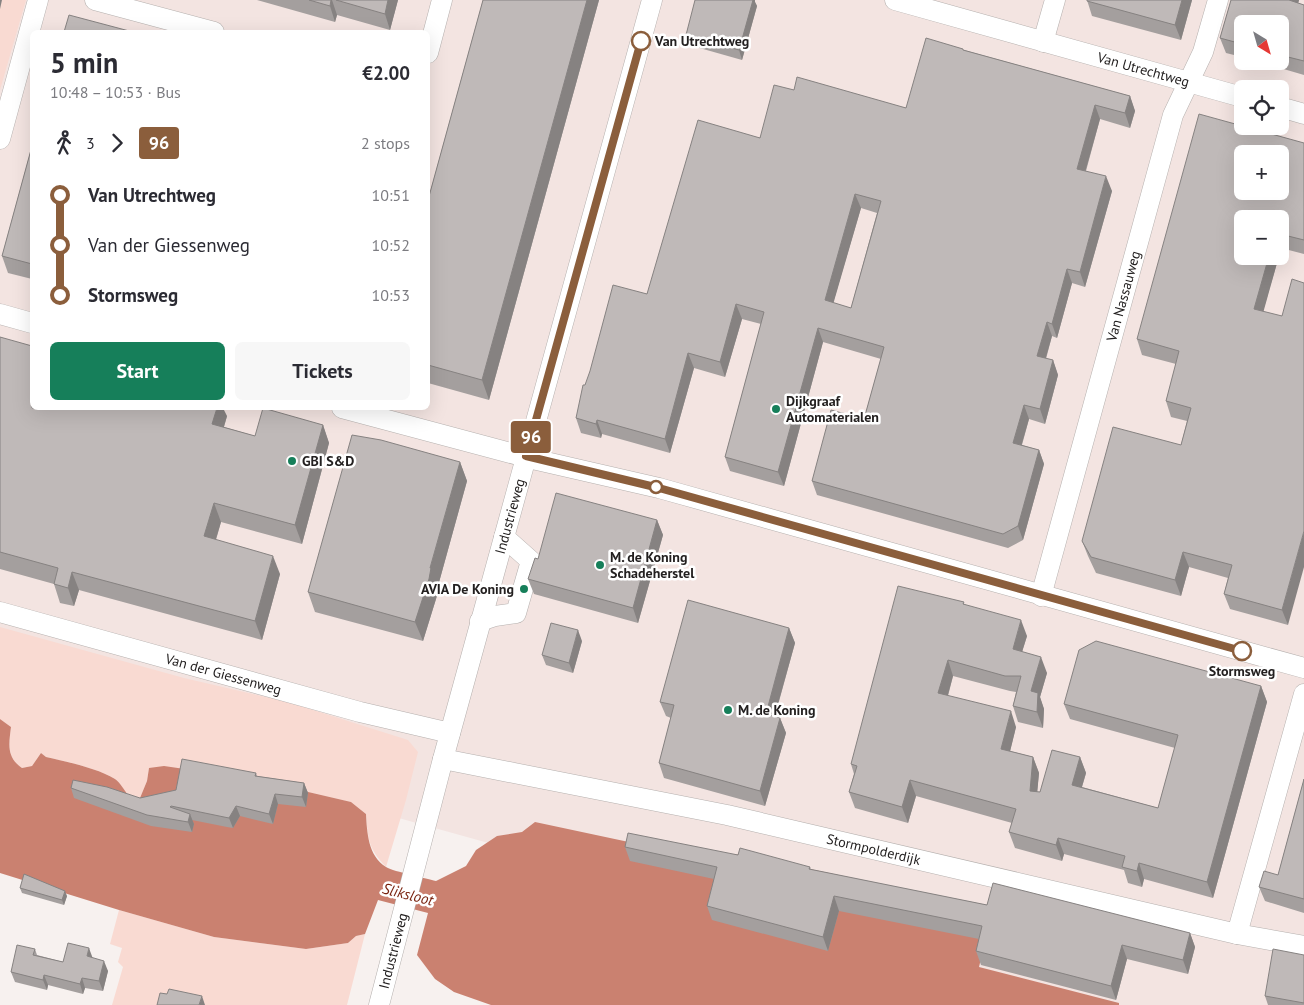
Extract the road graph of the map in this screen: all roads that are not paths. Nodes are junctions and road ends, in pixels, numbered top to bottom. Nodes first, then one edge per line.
1 (38, 0) edge
2 (95, 0) edge
3 (442, 0) edge
4 (652, 0) edge
5 (895, 0) edge
6 (1055, 0) edge
7 (1218, 0) edge
8 (207, 30) edge
9 (1043, 42) junction
10 (430, 45) edge
11 (1189, 82) junction
12 (1234, 95) edge
13 (1289, 110) edge
14 (1304, 114) edge
15 (0, 139) edge
16 (0, 314) edge
17 (30, 322) edge
18 (350, 410) edge
19 (526, 456) junction
20 (504, 537) junction
21 (1041, 596) junction
22 (0, 612) edge
23 (480, 621) junction
24 (1304, 668) edge
25 (1304, 694) edge
26 (450, 733) junction
27 (442, 758) junction
28 (1237, 934) junction
29 (1304, 946) edge
30 (379, 1005) edge

1 - 15 street
2 - 8 street
3 - 10 street
4 - 19 street, Industrieweg
5 - 9 street, Van Utrechtweg
6 - 9 street
7 - 11 street, Van Nassauweg
9 - 11 street, Van Utrechtweg
11 - 12 street, Van Utrechtweg
11 - 21 street, Van Nassauweg
13 - 14 street
16 - 17 street
18 - 19 street
19 - 20 street, Industrieweg
19 - 21 street
20 - 23 street, Industrieweg
20 - 23 street
21 - 24 street
22 - 26 street, Van der Giessenweg
23 - 26 street, Industrieweg
25 - 28 street
26 - 27 street, Industrieweg
27 - 28 street, Stormpolderdijk
27 - 30 street, Industrieweg
28 - 29 street, Stormpolderdijk

